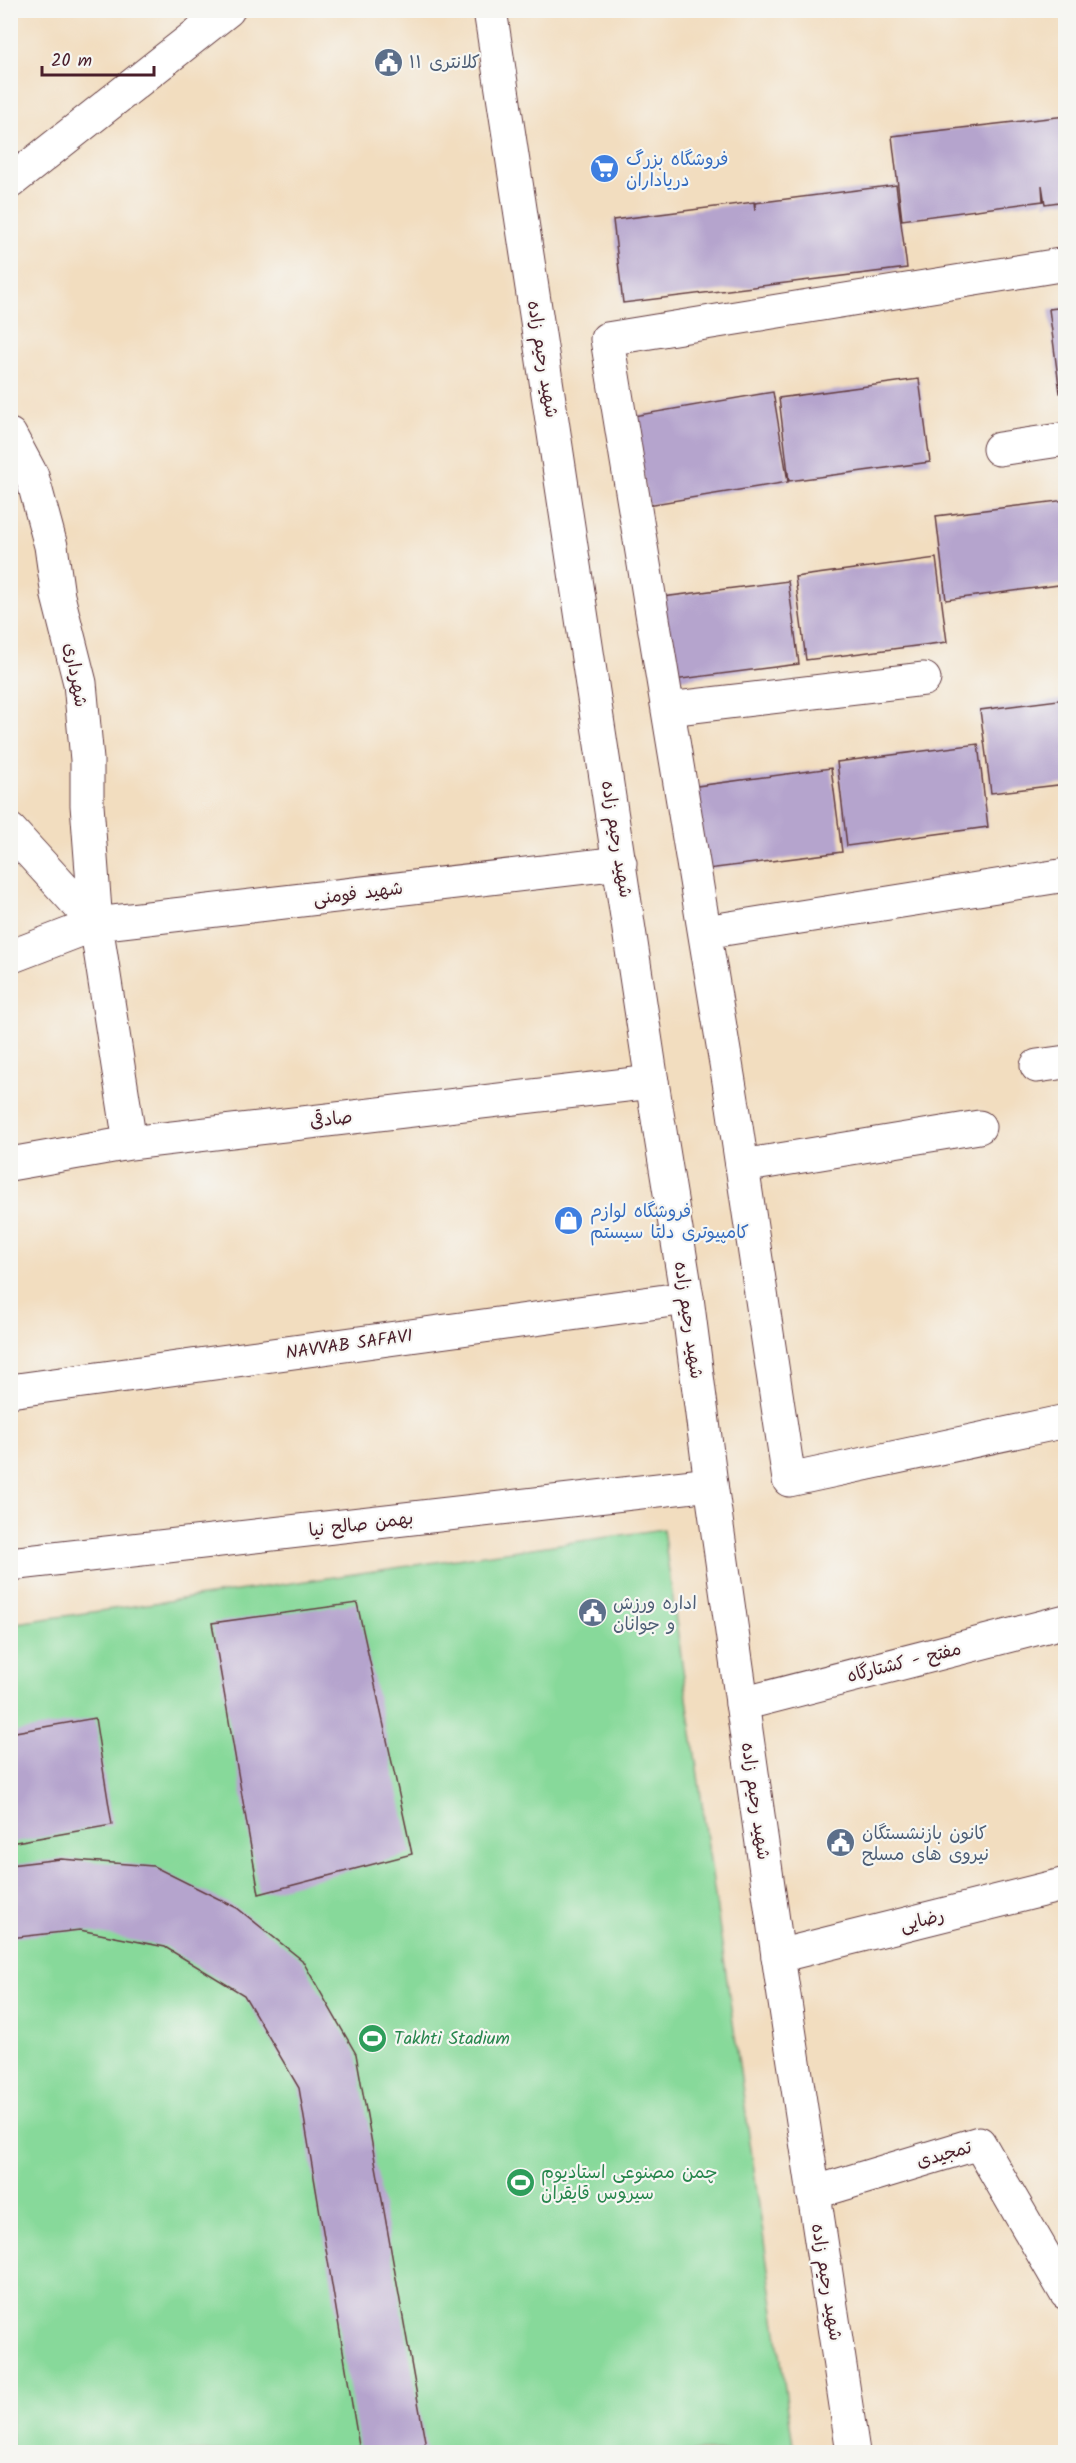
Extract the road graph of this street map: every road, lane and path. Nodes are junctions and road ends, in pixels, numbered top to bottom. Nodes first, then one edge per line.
1 (228, 10) edge
2 (490, 10) edge
3 (10, 182) edge
4 (1065, 264) edge
5 (10, 435) edge
6 (1065, 439) edge
7 (999, 449) dead end
8 (924, 679) dead end
9 (668, 710) junction
10 (10, 830) edge
11 (621, 863) junction
12 (1065, 875) edge
13 (96, 924) junction
14 (705, 932) junction
15 (10, 957) edge
16 (652, 1082) junction
17 (979, 1127) dead end
18 (130, 1143) junction
19 (10, 1164) edge
20 (742, 1166) junction
21 (687, 1298) junction
22 (10, 1390) edge
23 (1065, 1421) edge
24 (711, 1484) junction
25 (10, 1564) edge
26 (1065, 1621) edge
27 (742, 1704) junction
28 (1065, 1884) edge
29 (778, 1956) junction
30 (813, 2193) junction
31 (1065, 2293) edge
32 (853, 2452) edge

1 - 3 street
2 - 11 street, شهید رحیم زاده
4 - 9 street
5 - 13 street, شهرداری
6 - 7 street
8 - 9 street
9 - 14 street
10 - 13 street
11 - 13 street, شهید فومنی
11 - 16 street, شهید رحیم زاده
12 - 14 street
13 - 15 street, شهید فومنی
13 - 18 street, شهرداری
14 - 20 street
16 - 18 street, صادقی
16 - 21 street, شهید رحیم زاده
17 - 20 street
18 - 19 street, صادقی
20 - 23 street
21 - 22 street, NAVVAB SAFAVI
21 - 24 street, شهید رحیم زاده
24 - 25 street, بهمن صالح نیا
24 - 27 street, شهید رحیم زاده
26 - 27 street, مفتح - کشتارگاه
27 - 29 street, شهید رحیم زاده
28 - 29 street, رضایی
29 - 30 street, شهید رحیم زاده
30 - 31 street, تمجیدی
30 - 32 street, شهید رحیم زاده

